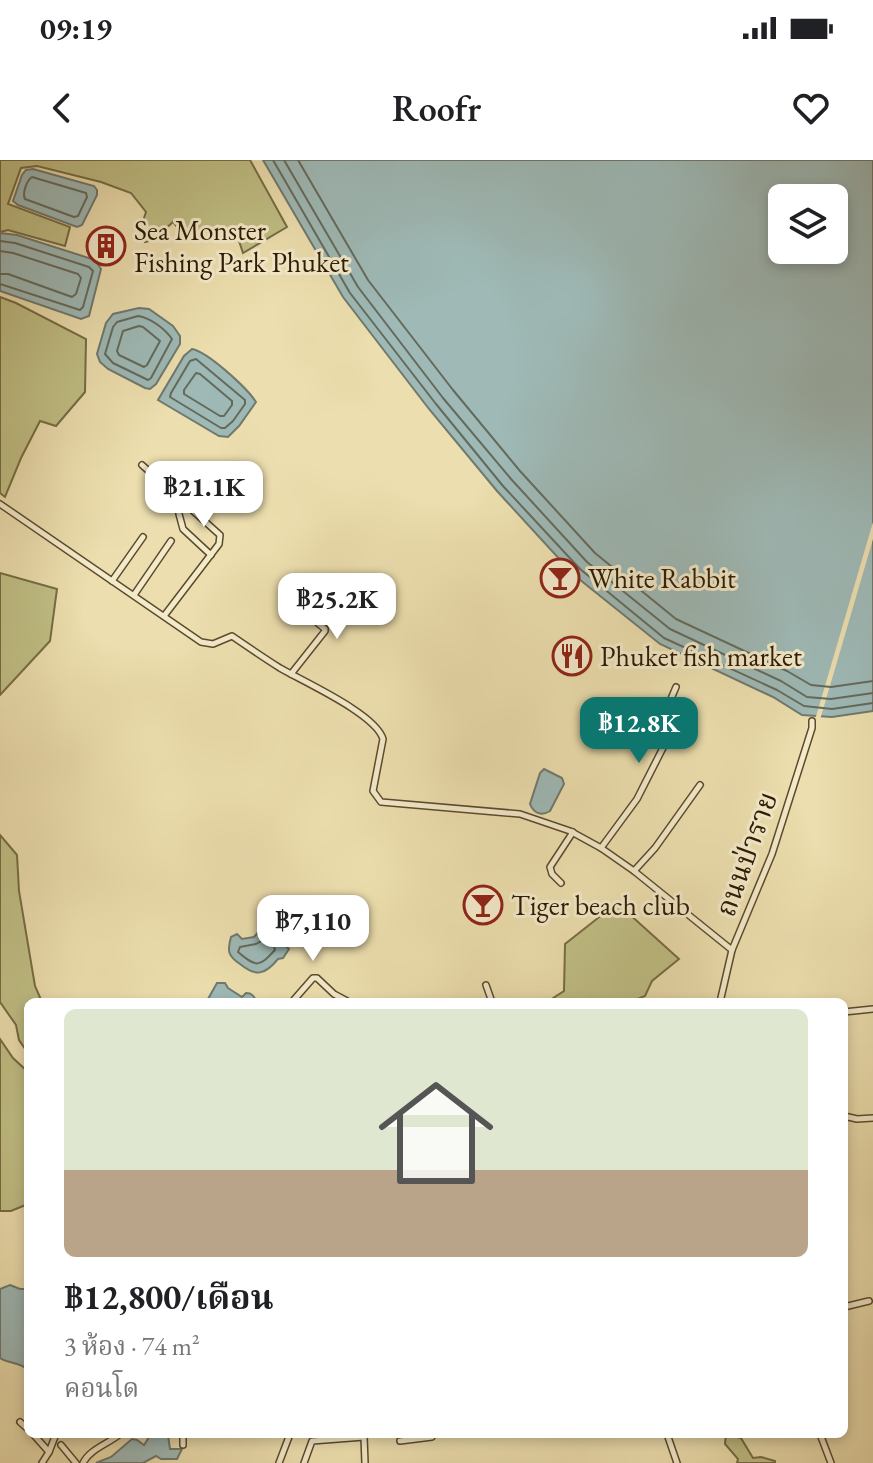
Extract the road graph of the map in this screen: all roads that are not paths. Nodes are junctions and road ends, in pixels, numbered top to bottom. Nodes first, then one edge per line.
1 (142, 465) dead end
2 (0, 504) edge
3 (179, 514) dead end
4 (143, 537) dead end
5 (171, 541) dead end
6 (211, 555) junction
7 (112, 581) junction
8 (134, 595) junction
9 (303, 611) dead end
10 (164, 616) junction
11 (291, 674) junction
12 (676, 687) dead end
13 (812, 721) dead end
14 (700, 785) dead end
15 (573, 832) junction
16 (601, 848) junction
17 (634, 871) junction
18 (561, 883) dead end
19 (732, 950) junction
20 (486, 985) dead end
21 (296, 998) edge
22 (342, 998) edge
23 (491, 998) edge
24 (721, 998) edge
25 (873, 1009) edge
26 (848, 1012) edge
27 (848, 1117) edge
28 (873, 1118) edge
29 (869, 1301) dead end
30 (848, 1306) edge
31 (20, 1422) dead end
32 (24, 1426) edge
33 (37, 1438) edge
34 (54, 1438) edge
35 (115, 1438) edge
36 (183, 1438) edge
37 (288, 1438) edge
38 (343, 1438) edge
39 (364, 1438) edge
40 (430, 1438) edge
41 (668, 1438) edge
42 (822, 1438) edge
43 (400, 1441) dead end
44 (61, 1445) dead end
45 (183, 1445) dead end
46 (49, 1452) junction
47 (42, 1463) edge
48 (76, 1463) edge
49 (83, 1463) edge
50 (279, 1463) edge
51 (304, 1463) edge
52 (365, 1463) edge
53 (677, 1463) edge
54 (831, 1463) edge

1 - 6 street
2 - 7 street
3 - 6 street
4 - 7 street
5 - 8 street
6 - 10 street
7 - 8 street
8 - 10 street
9 - 11 street
10 - 11 street
11 - 15 street
12 - 16 street
13 - 19 street, ถนนป่าราย
14 - 17 street
15 - 16 street
15 - 18 street
16 - 17 street
17 - 19 street
19 - 24 street, ถนนป่าราย
20 - 23 street
21 - 22 street
25 - 26 street
27 - 28 street
29 - 30 street
31 - 32 street
33 - 46 street
34 - 46 street
35 - 49 street
36 - 45 street
37 - 50 street
38 - 51 street
39 - 52 street
40 - 43 street
41 - 53 street
42 - 54 street
44 - 48 street
46 - 47 street

